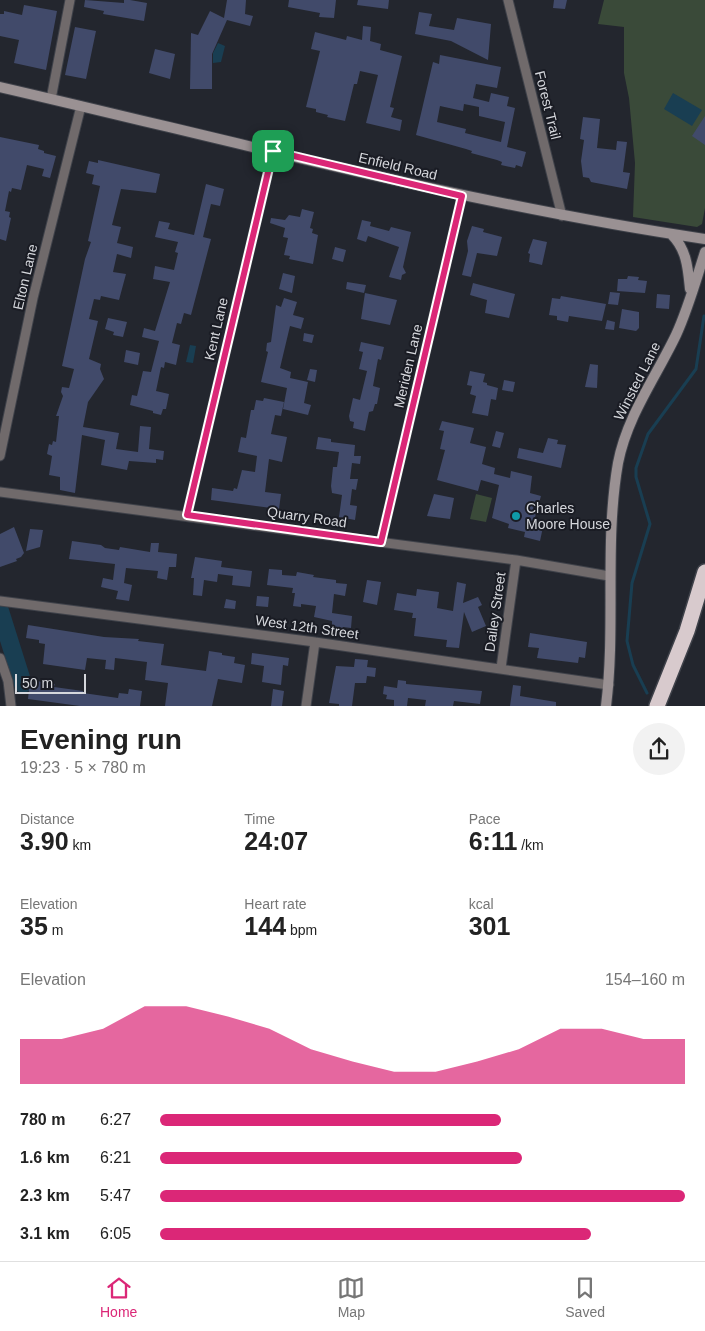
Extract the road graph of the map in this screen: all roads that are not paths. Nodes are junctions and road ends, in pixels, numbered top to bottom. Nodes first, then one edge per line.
1 (70, 0) edge
2 (508, 0) edge
3 (0, 87) edge
4 (51, 99) junction
5 (81, 106) junction
6 (273, 151) junction
7 (462, 196) junction
8 (562, 216) junction
9 (672, 235) junction
10 (705, 239) edge
11 (705, 252) edge
12 (690, 293) junction
13 (0, 456) edge
14 (0, 492) edge
15 (187, 515) junction
16 (381, 542) junction
17 (516, 560) junction
18 (705, 572) edge
19 (609, 576) junction
20 (0, 601) edge
21 (315, 642) junction
22 (0, 658) edge
23 (501, 668) junction
24 (609, 685) junction
25 (11, 706) edge
26 (306, 706) edge
27 (606, 706) edge
28 (657, 706) edge

1 - 4 street
2 - 8 street, Forest Trail
3 - 4 street, Enfield Road
4 - 5 street, Enfield Road
5 - 6 street, Enfield Road
5 - 13 street, Elton Lane
6 - 7 street, Enfield Road
6 - 15 street, Kent Lane
7 - 8 street, Enfield Road
7 - 16 street, Meriden Lane
8 - 9 street, Enfield Road
9 - 10 street, Enfield Road
9 - 12 street
11 - 12 street, Winsted Lane
12 - 19 street, Winsted Lane
14 - 15 street, Quarry Road
15 - 16 street, Quarry Road
16 - 17 street, Quarry Road
17 - 19 street, Quarry Road
17 - 23 street, Dailey Street
18 - 28 highway
19 - 24 street, Winsted Lane
20 - 21 street, West 12th Street
21 - 23 street, West 12th Street
21 - 26 street
22 - 25 street
23 - 24 street, West 12th Street
24 - 27 street, Winsted Lane

